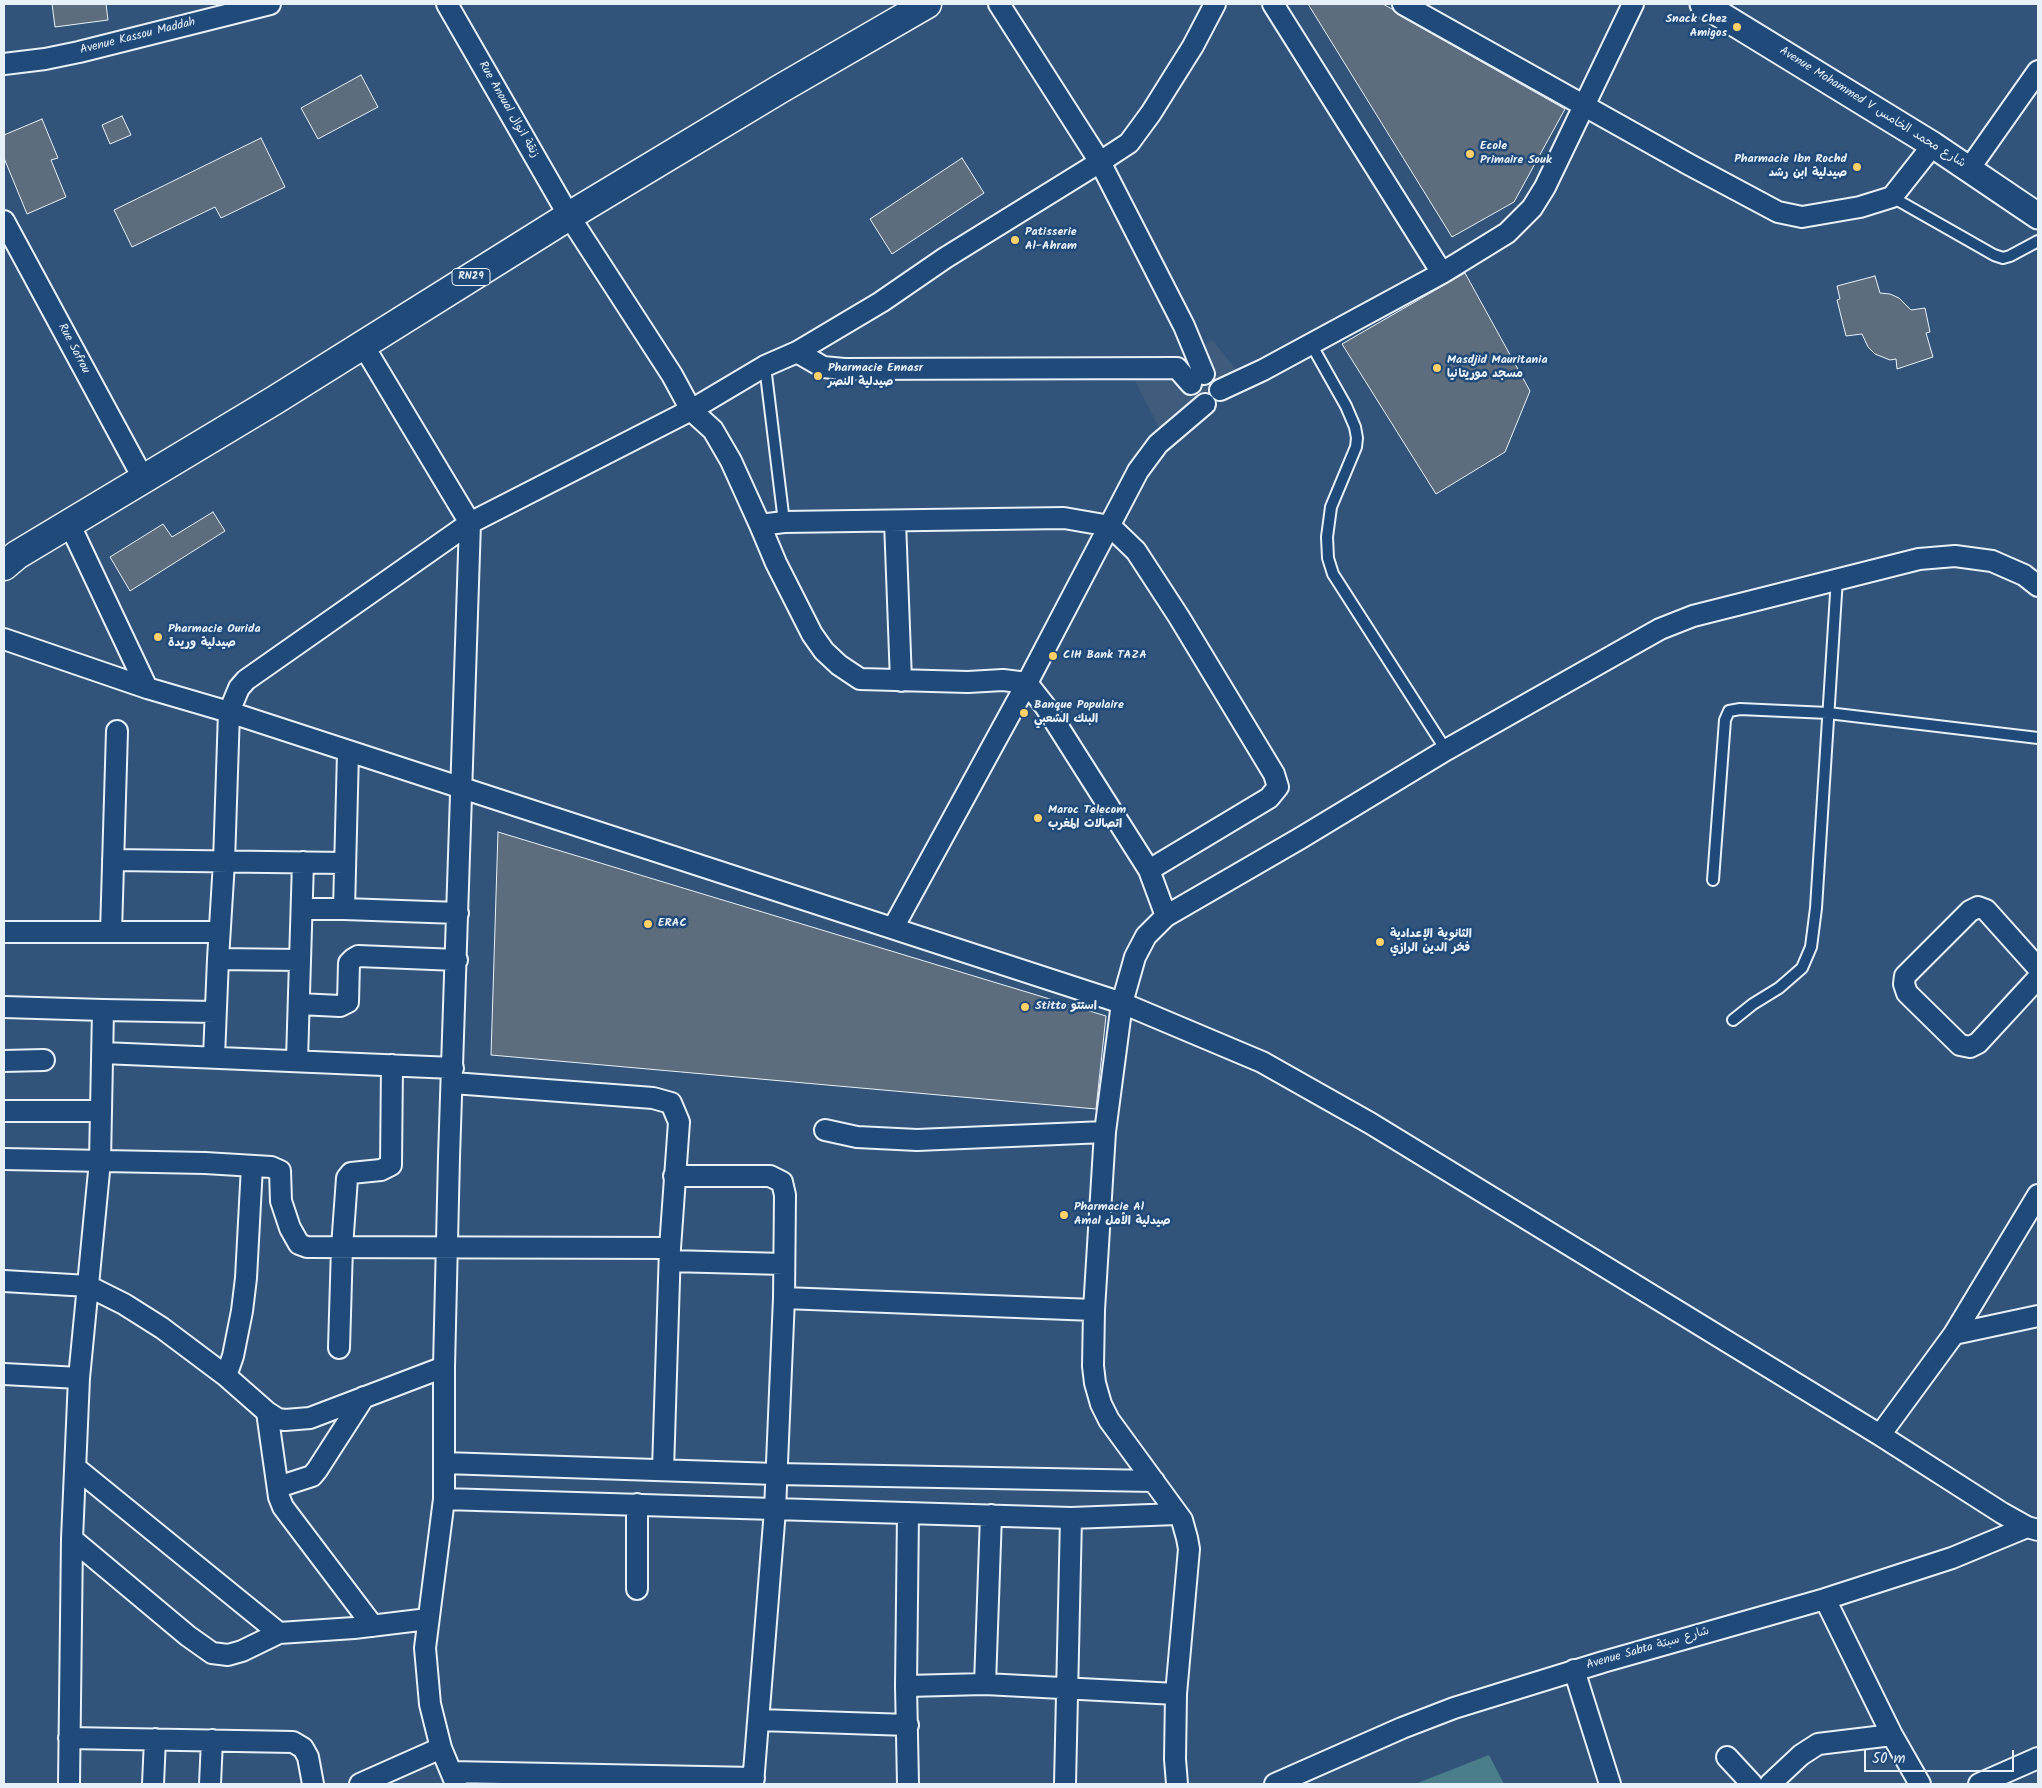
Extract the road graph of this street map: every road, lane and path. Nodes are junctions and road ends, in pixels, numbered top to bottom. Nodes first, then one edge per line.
1 (270, 4) edge
2 (447, 4) edge
3 (927, 4) edge
4 (999, 4) edge
5 (1215, 4) edge
6 (1273, 4) edge
7 (1403, 4) edge
8 (1633, 4) edge
9 (1703, 4) edge
10 (4, 64) edge
11 (2038, 71) edge
12 (1584, 107) junction
13 (1934, 145) junction
14 (1100, 162) junction
15 (1969, 169) junction
16 (1892, 197) junction
17 (569, 216) junction
18 (2038, 216) edge
19 (4, 221) edge
20 (2038, 241) edge
21 (1442, 272) junction
22 (1311, 344) junction
23 (363, 345) junction
24 (797, 352) junction
25 (765, 366) junction
26 (1198, 379) junction
27 (1220, 390) junction
28 (1205, 404) junction
29 (691, 410) junction
30 (143, 478) junction
31 (895, 521) junction
32 (784, 522) junction
33 (69, 523) junction
34 (470, 523) junction
35 (760, 525) junction
36 (1110, 526) junction
37 (8, 559) edge
38 (1836, 578) junction
39 (2038, 586) edge
40 (4, 639) edge
41 (901, 681) junction
42 (1026, 684) junction
43 (147, 688) junction
44 (229, 712) junction
45 (1828, 714) junction
46 (117, 731) dead end
47 (2038, 738) edge
48 (1446, 750) junction
49 (348, 752) junction
50 (462, 790) junction
51 (113, 860) junction
52 (224, 862) junction
53 (303, 862) junction
54 (345, 863) junction
55 (1149, 870) junction
56 (1713, 880) dead end
57 (302, 909) junction
58 (344, 909) junction
59 (458, 913) junction
60 (1166, 916) junction
61 (893, 928) junction
62 (4, 932) edge
63 (111, 932) junction
64 (219, 932) junction
65 (218, 959) junction
66 (300, 960) junction
67 (456, 960) junction
68 (2038, 968) edge
69 (2038, 978) edge
70 (1122, 1002) junction
71 (299, 1004) junction
72 (4, 1007) edge
73 (103, 1010) junction
74 (215, 1012) junction
75 (1734, 1020) dead end
76 (103, 1053) junction
77 (214, 1056) junction
78 (44, 1060) dead end
79 (297, 1060) junction
80 (4, 1061) edge
81 (392, 1065) junction
82 (453, 1075) junction
83 (4, 1111) edge
84 (101, 1111) junction
85 (825, 1130) dead end
86 (1106, 1132) junction
87 (4, 1159) edge
88 (100, 1161) junction
89 (252, 1166) junction
90 (674, 1176) junction
91 (2038, 1195) edge
92 (342, 1247) junction
93 (448, 1247) junction
94 (670, 1254) junction
95 (784, 1264) junction
96 (4, 1281) edge
97 (88, 1286) junction
98 (784, 1298) junction
99 (1094, 1310) junction
100 (2038, 1316) edge
101 (1954, 1334) junction
102 (339, 1348) dead end
103 (444, 1367) junction
104 (4, 1374) edge
105 (226, 1376) junction
106 (79, 1378) junction
107 (364, 1397) junction
108 (267, 1412) junction
109 (1880, 1435) junction
110 (444, 1463) junction
111 (76, 1468) junction
112 (663, 1470) junction
113 (776, 1474) junction
114 (1154, 1482) junction
115 (278, 1487) junction
116 (444, 1499) junction
117 (637, 1504) junction
118 (774, 1510) junction
119 (908, 1513) junction
120 (1177, 1514) junction
121 (991, 1515) junction
122 (1071, 1518) junction
123 (2033, 1529) edge
124 (72, 1539) junction
125 (637, 1589) dead end
126 (1825, 1599) junction
127 (428, 1619) junction
128 (373, 1626) junction
129 (279, 1633) junction
130 (1574, 1670) junction
131 (986, 1684) junction
132 (906, 1686) junction
133 (1067, 1689) junction
134 (1176, 1694) junction
135 (759, 1720) junction
136 (908, 1725) junction
137 (1892, 1735) junction
138 (70, 1738) junction
139 (155, 1739) junction
140 (212, 1740) junction
141 (441, 1748) junction
142 (1727, 1757) dead end
143 (2038, 1758) edge
144 (453, 1778) edge
145 (754, 1781) edge
146 (69, 1784) edge
147 (153, 1784) edge
148 (210, 1784) edge
149 (313, 1784) edge
150 (360, 1784) edge
151 (908, 1784) edge
152 (1065, 1784) edge
153 (1177, 1784) edge
154 (1275, 1784) edge
155 (1610, 1784) edge
156 (1752, 1784) edge
157 (1770, 1784) edge
158 (1920, 1784) edge
159 (1979, 1784) edge

1 - 10 street, Avenue Kassou Maddah
2 - 17 street, Rue Anoual زنقة انوال
3 - 17 main road, RN29
4 - 14 street
5 - 14 street
6 - 21 street
7 - 12 street
8 - 12 street
9 - 13 street, Avenue Mohammed V شارع محمد الخامس
11 - 15 street
12 - 16 street
12 - 21 street
13 - 15 street, Avenue Mohammed V شارع محمد الخامس
13 - 16 street
14 - 24 street
14 - 26 street
15 - 18 street, Avenue Mohammed V شارع محمد الخامس
16 - 20 lane
17 - 23 main road, RN29
17 - 29 street, Rue Anoual زنقة انوال
19 - 30 street, Rue Safrou
21 - 22 street
22 - 27 street
22 - 48 lane
23 - 30 main road, RN29
23 - 34 street
24 - 25 street
24 - 26 street
25 - 29 street
25 - 32 lane
26 - 27 street
26 - 28 street
27 - 28 street
28 - 36 street
29 - 34 street
29 - 35 street, Rue Anoual زنقة انوال
30 - 33 main road, RN29
31 - 32 street
31 - 36 street
31 - 41 street
32 - 35 street
33 - 37 main road, RN29
33 - 43 street
34 - 44 street
34 - 50 street
35 - 41 street, Rue Anoual زنقة انوال
36 - 42 street
36 - 55 street
38 - 39 street
38 - 45 lane
38 - 48 street
40 - 43 street
41 - 42 street, Rue Anoual زنقة انوال
42 - 55 street
42 - 61 street
43 - 44 street
44 - 49 street
44 - 52 street
45 - 47 lane
45 - 56 lane
45 - 75 lane
46 - 51 street
48 - 60 street
49 - 50 street
49 - 54 street
50 - 59 street
50 - 61 street
51 - 52 street
51 - 63 street
52 - 53 street
52 - 64 street
53 - 54 street
53 - 57 street
54 - 58 street
55 - 60 street
57 - 58 street
57 - 66 street
58 - 59 street
59 - 67 street
60 - 70 street
61 - 70 street
62 - 63 street
63 - 64 street
64 - 65 street
65 - 66 street
65 - 74 street
66 - 71 street
67 - 71 street
67 - 82 street
68 - 69 street
70 - 86 street
70 - 109 street
71 - 79 street
72 - 73 street
73 - 74 street
73 - 76 street
74 - 77 street
76 - 77 street
76 - 84 street
77 - 79 street
78 - 80 street
79 - 81 street
81 - 82 street
81 - 92 street
82 - 90 street
82 - 93 street
83 - 84 street
84 - 88 street
85 - 86 street
86 - 99 street
87 - 88 street
88 - 89 street
88 - 97 street
89 - 92 street
89 - 105 street
90 - 94 street
90 - 95 street
91 - 101 street
92 - 93 street
92 - 102 street
93 - 94 street
93 - 103 street
94 - 95 street
94 - 112 street
95 - 98 street
96 - 97 street
97 - 105 street
97 - 106 street
98 - 99 street
98 - 113 street
99 - 114 street
100 - 101 street
101 - 109 street
103 - 107 street
103 - 110 street
104 - 106 street
105 - 108 street
106 - 111 street
107 - 108 street
107 - 115 street
108 - 115 street
109 - 123 street
110 - 112 street
110 - 116 street
111 - 124 street
111 - 129 street
112 - 113 street
113 - 114 street
113 - 118 street
114 - 120 street
115 - 128 street
116 - 117 street
116 - 127 street
117 - 118 street
117 - 125 street
118 - 119 street
118 - 135 street
119 - 121 street
119 - 132 street
120 - 122 street
120 - 134 street
121 - 122 street
121 - 131 street
122 - 133 street
123 - 126 street, Avenue Sabta شارع سبتة
124 - 129 street
124 - 138 street
126 - 130 street, Avenue Sabta شارع سبتة
126 - 137 street
127 - 128 street
127 - 141 street
128 - 129 street
130 - 154 street, Avenue Sabta شارع سبتة
130 - 155 street
131 - 132 street
131 - 133 street
132 - 136 street
133 - 134 street
133 - 152 street
134 - 153 street
135 - 136 street
135 - 145 street
136 - 151 street
137 - 157 street
137 - 158 street
138 - 139 street
138 - 146 street
139 - 140 street
139 - 147 street
140 - 148 street
140 - 149 street
141 - 144 street
141 - 150 street
142 - 156 street
143 - 159 street
144 - 145 street

